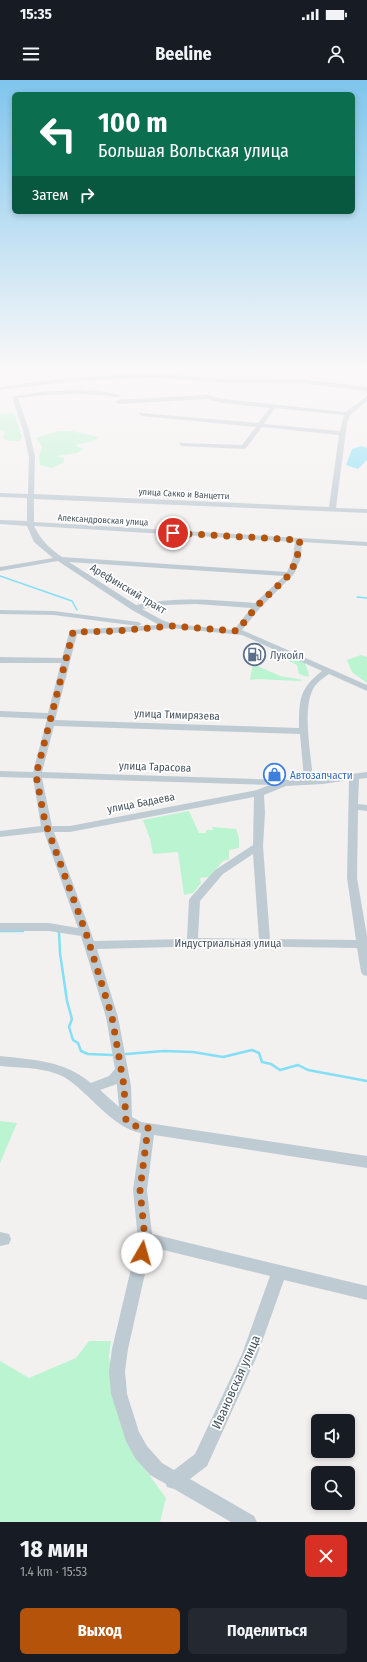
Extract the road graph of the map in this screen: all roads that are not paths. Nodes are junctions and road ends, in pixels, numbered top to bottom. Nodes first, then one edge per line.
1 (27, 434) edge
2 (254, 434) edge
3 (342, 434) edge
4 (182, 444) dead end
5 (0, 495) edge
6 (29, 496) junction
7 (332, 509) junction
8 (367, 511) edge
9 (0, 522) edge
10 (30, 524) junction
11 (300, 540) junction
12 (367, 544) edge
13 (58, 559) junction
14 (0, 569) edge
15 (290, 574) junction
16 (257, 606) junction
17 (135, 608) junction
18 (0, 612) edge
19 (172, 626) junction
20 (237, 631) junction
21 (0, 660) edge
22 (65, 661) junction
23 (327, 671) junction
24 (367, 688) edge
25 (0, 714) edge
26 (50, 719) junction
27 (304, 731) junction
28 (0, 774) edge
29 (36, 775) junction
30 (367, 775) edge
31 (354, 777) junction
32 (310, 782) junction
33 (284, 783) junction
34 (259, 793) junction
35 (354, 807) junction
36 (367, 808) edge
37 (47, 829) junction
38 (0, 834) edge
39 (258, 846) junction
40 (0, 927) edge
41 (86, 933) junction
42 (192, 943) junction
43 (265, 943) junction
44 (364, 944) edge
45 (90, 945) junction
46 (367, 972) edge
47 (0, 1061) edge
48 (120, 1072) junction
49 (89, 1089) junction
50 (126, 1121) junction
51 (148, 1128) junction
52 (367, 1162) edge
53 (145, 1239) junction
54 (280, 1271) junction
55 (367, 1293) edge
56 (173, 1481) junction
57 (248, 1522) edge

1 - 6 street, Арефинский тракт
2 - 4 street
3 - 7 street
5 - 6 street, улица Сакко и Ванцетти
6 - 7 street, улица Сакко и Ванцетти
6 - 10 street, Арефинский тракт
7 - 8 street, улица Сакко и Ванцетти
9 - 10 street
10 - 11 street, Александровская улица
10 - 13 street, Арефинский тракт
11 - 12 street, Александровская улица
11 - 15 street
13 - 14 street
13 - 15 street
13 - 17 street, Арефинский тракт
15 - 16 street
16 - 17 street
16 - 20 street
17 - 19 street, Арефинский тракт
18 - 19 street
19 - 20 street, Арефинский тракт
19 - 22 street
20 - 23 street, Арефинский тракт
21 - 22 street
22 - 26 street
23 - 24 street, Арефинский тракт
23 - 27 street
25 - 26 street, улица Тимирязева
26 - 27 street, улица Тимирязева
26 - 29 street
27 - 32 street
28 - 29 street, улица Тарасова
29 - 33 street, улица Тарасова
29 - 37 street
30 - 31 street
31 - 32 street
31 - 35 street
32 - 33 street, улица Тарасова
33 - 34 street, улица Бадаева
34 - 37 street, улица Бадаева
34 - 39 street
35 - 36 street
35 - 44 street
37 - 38 street, улица Бадаева
37 - 41 street
39 - 42 street
39 - 43 street
40 - 41 street
41 - 45 street
42 - 43 street, Индустриальная улица
42 - 45 street, Индустриальная улица
43 - 44 street, Индустриальная улица
44 - 46 street
45 - 48 street
47 - 49 street
48 - 49 street
48 - 50 street
49 - 50 street
50 - 51 street
51 - 52 street
51 - 53 street
53 - 54 street
53 - 56 street
54 - 55 street
54 - 56 street, Ивановская улица
56 - 57 street

